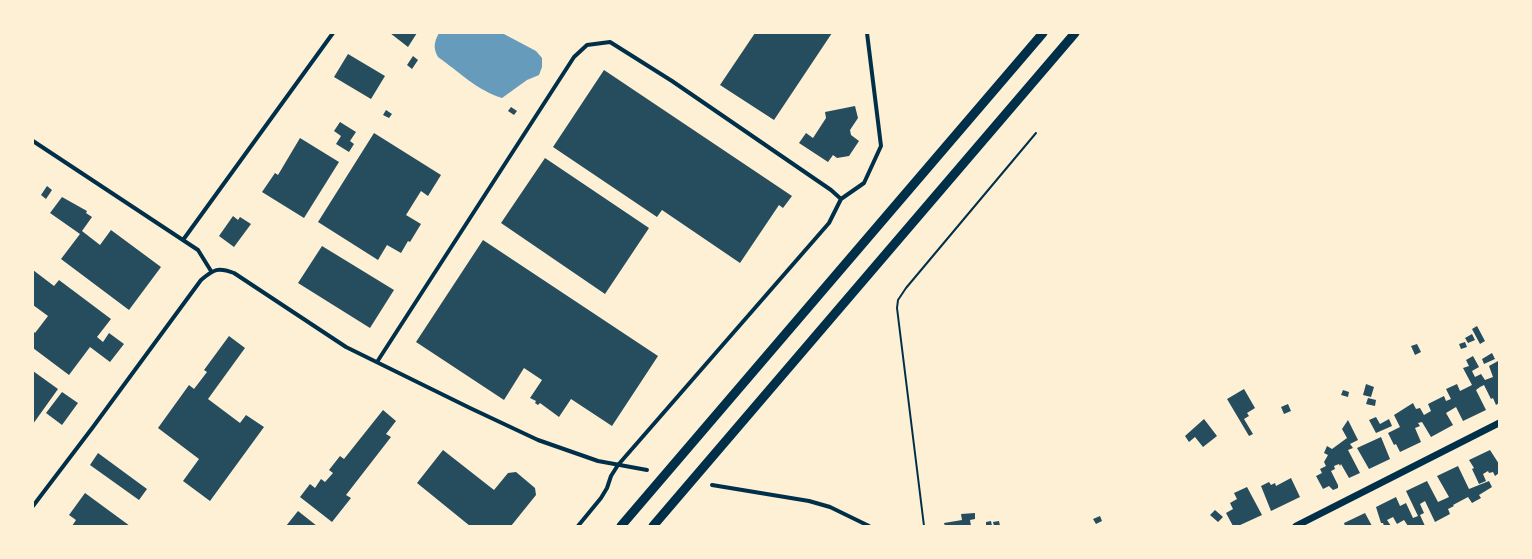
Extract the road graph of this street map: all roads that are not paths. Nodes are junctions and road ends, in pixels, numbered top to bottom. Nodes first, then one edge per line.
1 (333, 33) edge
2 (867, 33) edge
3 (1044, 33) edge
4 (1075, 33) edge
5 (33, 141) edge
6 (841, 199) junction
7 (183, 240) junction
8 (212, 271) junction
9 (377, 362) junction
10 (1499, 424) edge
11 (618, 465) junction
12 (647, 470) dead end
13 (712, 485) dead end
14 (33, 506) edge
15 (578, 526) edge
16 (620, 526) edge
17 (653, 526) edge
18 (870, 526) edge
19 (1296, 526) edge

1 - 7 street
2 - 6 street
3 - 16 highway
4 - 17 highway
5 - 7 street
6 - 9 street
6 - 11 street
7 - 8 street
8 - 9 street
8 - 14 street
9 - 11 street
10 - 19 street
11 - 12 street
11 - 15 street
13 - 18 street

